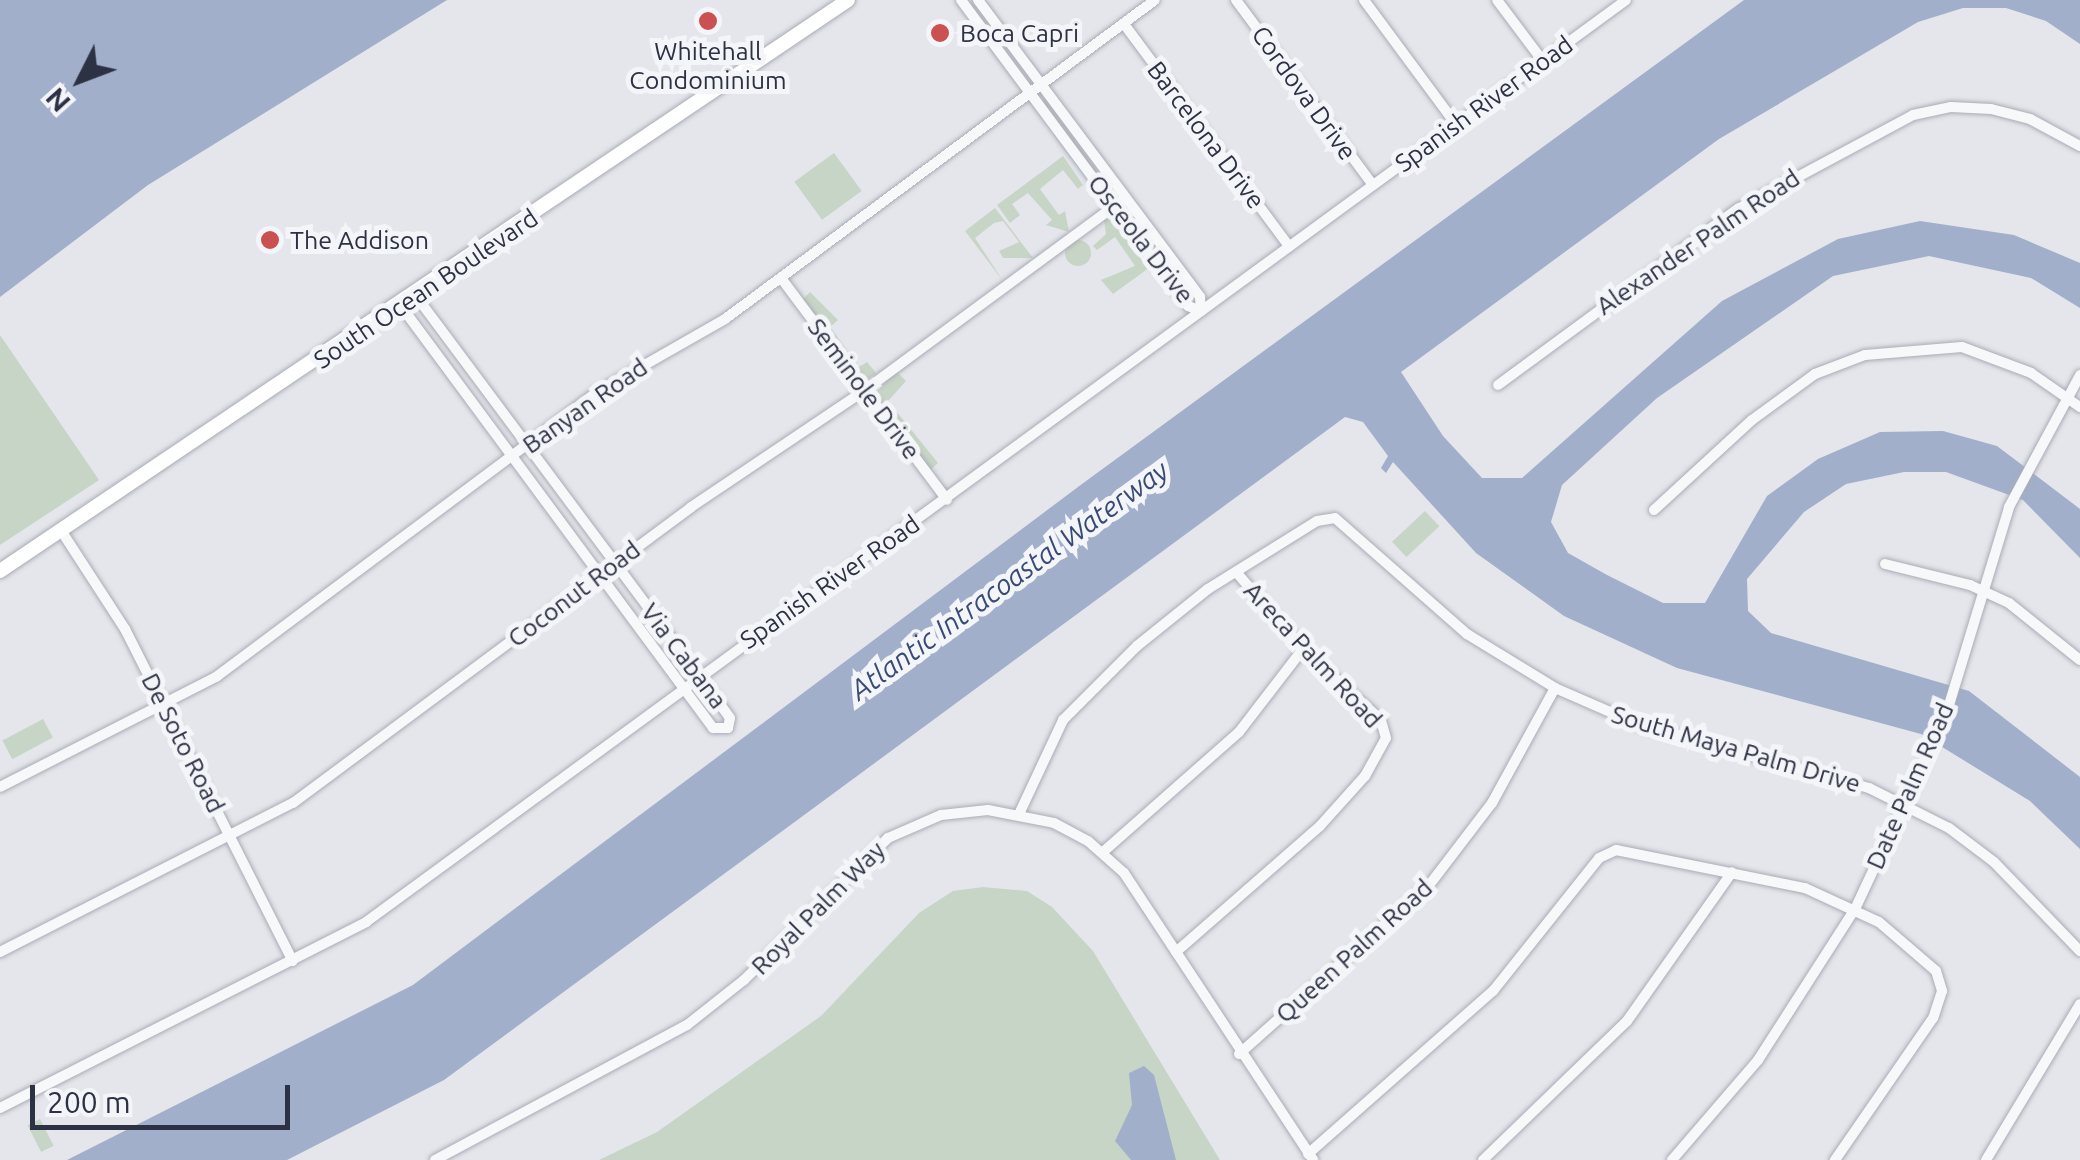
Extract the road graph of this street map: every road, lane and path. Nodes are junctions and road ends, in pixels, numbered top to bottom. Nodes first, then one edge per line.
1 (848, 0) edge
2 (961, 0) edge
3 (978, 0) edge
4 (1155, 0) edge
5 (1236, 0) edge
6 (1364, 0) edge
7 (1497, 0) edge
8 (1626, 0) edge
9 (1124, 24) junction
10 (1542, 60) junction
11 (1041, 85) junction
12 (1030, 93) junction
13 (1455, 123) junction
14 (2080, 146) edge
15 (1373, 185) junction
16 (1125, 198) junction
17 (1114, 206) junction
18 (1289, 246) junction
19 (781, 278) junction
20 (416, 296) junction
21 (401, 306) junction
22 (1201, 311) junction
23 (2080, 374) edge
24 (1498, 385) dead end
25 (865, 390) junction
26 (2065, 396) junction
27 (2080, 406) edge
28 (527, 445) junction
29 (511, 457) junction
30 (947, 500) junction
31 (1654, 510) dead end
32 (62, 532) junction
33 (615, 563) junction
34 (1885, 564) dead end
35 (0, 571) edge
36 (1236, 572) junction
37 (599, 575) junction
38 (1980, 588) junction
39 (1303, 649) junction
40 (2080, 660) edge
41 (698, 674) junction
42 (682, 686) junction
43 (1555, 688) junction
44 (164, 705) junction
45 (0, 787) edge
46 (1906, 806) junction
47 (1020, 814) junction
48 (230, 836) junction
49 (1103, 852) junction
50 (1732, 872) junction
51 (1855, 909) junction
52 (2080, 951) edge
53 (0, 952) edge
54 (1176, 952) junction
55 (293, 960) junction
56 (2080, 1004) edge
57 (1239, 1054) junction
58 (0, 1108) edge
59 (1310, 1157) edge
60 (435, 1160) edge
61 (1483, 1160) edge
62 (1672, 1160) edge
63 (1835, 1160) edge
64 (1986, 1160) edge

1 - 20 main road, South Ocean Boulevard
2 - 12 street, Osceola Drive
3 - 11 street, Osceola Drive
4 - 9 street, Banyan Road
5 - 15 street, Cordova Drive
6 - 13 street
7 - 10 street
8 - 10 street, Spanish River Road
9 - 11 street, Banyan Road
9 - 18 street, Barcelona Drive
10 - 13 street, Spanish River Road
11 - 12 street, Banyan Road
11 - 16 street, Osceola Drive
12 - 17 street, Osceola Drive
12 - 19 street, Banyan Road
13 - 15 street, Spanish River Road
14 - 24 street, Alexander Palm Road
15 - 18 street, Spanish River Road
16 - 17 street, Coconut Road
16 - 22 street, Osceola Drive
17 - 22 street, Osceola Drive
17 - 25 street, Coconut Road
18 - 22 street, Spanish River Road
19 - 25 street, Seminole Drive
19 - 28 street, Banyan Road
20 - 21 main road, South Ocean Boulevard
20 - 28 street, Via Cabana
21 - 29 street, Via Cabana
21 - 32 main road, South Ocean Boulevard
22 - 30 street, Spanish River Road
23 - 26 street, Date Palm Road
25 - 30 street, Seminole Drive
25 - 33 street, Coconut Road
26 - 27 street
26 - 31 street
26 - 38 street, Date Palm Road
28 - 29 street, Banyan Road
28 - 33 street, Via Cabana
29 - 37 street, Via Cabana
29 - 44 street, Banyan Road
30 - 41 street, Spanish River Road
32 - 35 main road, South Ocean Boulevard
32 - 44 street, De Soto Road
33 - 37 street, Coconut Road
33 - 41 street, Via Cabana
34 - 38 street
36 - 39 street, Areca Palm Road
36 - 43 street, South Maya Palm Drive
36 - 47 street
37 - 42 street, Via Cabana
37 - 48 street, Coconut Road
38 - 40 street
38 - 46 street, Date Palm Road
39 - 49 street
39 - 54 street, Areca Palm Road
41 - 42 street, Spanish River Road
41 - 42 street, Via Cabana
42 - 55 street, Spanish River Road
43 - 46 street, South Maya Palm Drive
43 - 57 street, Queen Palm Road
44 - 45 street, Banyan Road
44 - 48 street, De Soto Road
46 - 51 street, Date Palm Road
46 - 52 street, South Maya Palm Drive
47 - 49 street, Royal Palm Way
47 - 60 street, Royal Palm Way
48 - 53 street, Coconut Road
48 - 55 street, De Soto Road
49 - 54 street, Royal Palm Way
50 - 51 street
50 - 59 street
50 - 61 street
51 - 62 street, Date Palm Road
51 - 63 street
54 - 57 street, Royal Palm Way
55 - 58 street, Spanish River Road
56 - 64 street
57 - 59 street, Royal Palm Way

